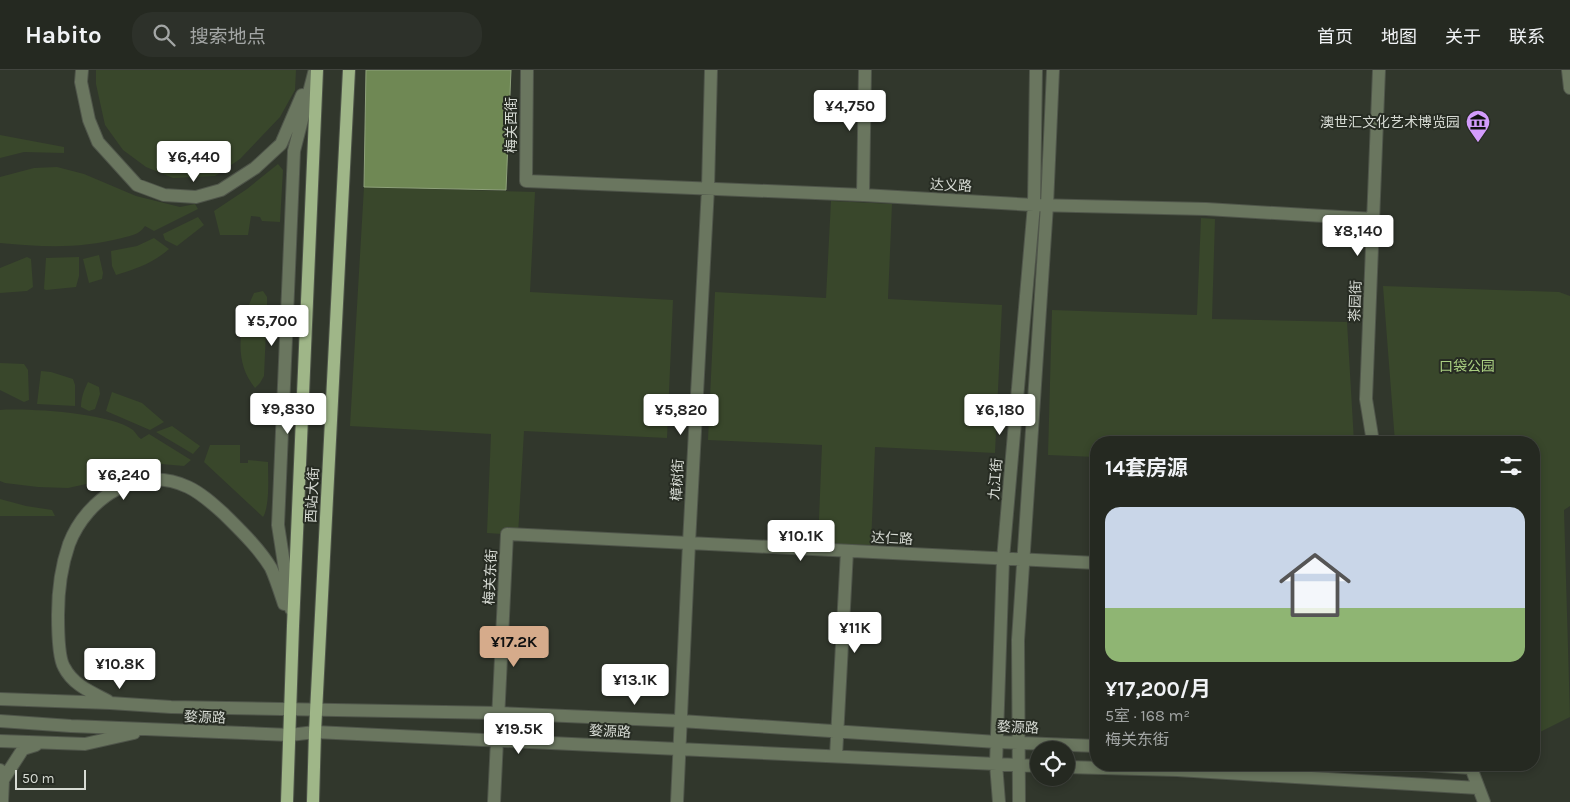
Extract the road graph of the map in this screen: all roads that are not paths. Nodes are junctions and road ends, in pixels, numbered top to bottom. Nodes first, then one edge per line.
1 (82, 70) edge
2 (315, 70) edge
3 (349, 70) edge
4 (527, 70) edge
5 (711, 70) edge
6 (865, 70) edge
7 (1036, 70) edge
8 (1054, 70) edge
9 (1379, 70) edge
10 (1568, 70) edge
11 (1570, 88) edge
12 (526, 181) joint
13 (708, 188) junction
14 (863, 195) junction
15 (1034, 205) junction
16 (1047, 205) junction
17 (1374, 219) junction
18 (1372, 436) edge
19 (507, 534) joint
20 (688, 543) junction
21 (847, 551) junction
22 (1003, 559) junction
23 (1023, 560) junction
24 (1090, 563) edge
25 (293, 626) junction
26 (0, 699) edge
27 (110, 703) junction
28 (291, 709) junction
29 (317, 710) junction
30 (499, 713) junction
31 (0, 721) edge
32 (681, 721) junction
33 (150, 730) junction
34 (315, 732) junction
35 (837, 732) junction
36 (290, 735) junction
37 (497, 740) junction
38 (0, 741) edge
39 (46, 742) junction
40 (998, 742) junction
41 (1020, 742) junction
42 (1090, 746) edge
43 (680, 749) junction
44 (836, 756) junction
45 (996, 764) junction
46 (1018, 765) junction
47 (1030, 766) edge
48 (1075, 767) edge
49 (1090, 767) edge
50 (1235, 771) edge
51 (1473, 771) edge
52 (2, 775) edge
53 (1478, 788) junction
54 (2, 802) edge
55 (287, 802) edge
56 (313, 802) edge
57 (494, 802) edge
58 (677, 802) edge
59 (1000, 802) edge
60 (1019, 802) edge
61 (1484, 802) edge

1 - 2 street
2 - 25 main road, 西站大街
2 - 25 street
3 - 29 main road, 西站大街
4 - 12 street, 梅关西街
5 - 13 street, 樟树街
6 - 14 street
7 - 15 street, 九江街
8 - 16 street
9 - 17 street, 茶园街
10 - 11 street
12 - 13 street, 达义路
13 - 14 street, 达义路
13 - 20 street, 樟树街
14 - 15 street, 达义路
15 - 16 street, 达义路
15 - 22 street, 九江街
16 - 17 street, 达义路
16 - 23 street
17 - 18 street, 茶园街
19 - 20 street, 达仁路
19 - 30 street, 梅关东街
20 - 21 street, 达仁路
20 - 32 street, 樟树街
21 - 22 street, 达仁路
21 - 35 street
22 - 23 street, 达仁路
22 - 40 street, 九江街
23 - 24 street, 达仁路
23 - 41 street
25 - 27 street
25 - 28 main road, 西站大街
26 - 27 street, 婺源路
27 - 28 street, 婺源路
28 - 29 street, 婺源路
28 - 36 main road, 西站大街
29 - 30 street, 婺源路
29 - 34 main road, 西站大街
30 - 32 street, 婺源路
30 - 37 street, 梅关东街
31 - 33 street, 婺源路
32 - 35 street, 婺源路
32 - 43 street, 樟树街
33 - 36 street, 婺源路
33 - 39 street
34 - 36 street, 婺源路
34 - 37 street, 婺源路
34 - 56 main road, 西站大街
35 - 40 street, 婺源路
35 - 44 street
36 - 55 main road, 西站大街
37 - 43 street, 婺源路
37 - 57 street, 梅关东街
38 - 39 street
39 - 52 street
40 - 41 street, 婺源路
40 - 45 street, 九江街
41 - 42 street, 婺源路
41 - 46 street
43 - 44 street, 婺源路
43 - 58 street, 樟树街
44 - 45 street, 婺源路
45 - 46 street, 婺源路
45 - 59 street, 九江街
46 - 47 street, 婺源路
46 - 60 street
48 - 49 street
50 - 53 street
51 - 53 street
52 - 54 street
53 - 61 street

